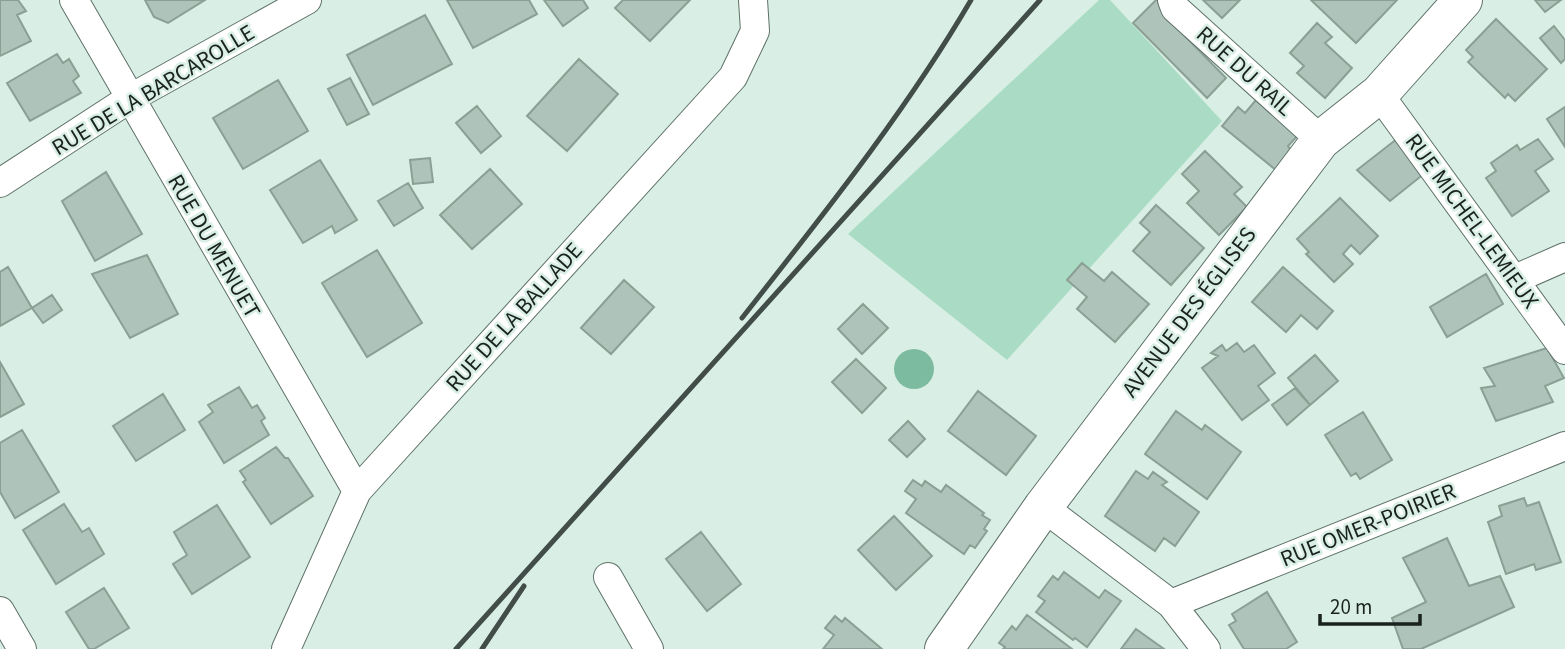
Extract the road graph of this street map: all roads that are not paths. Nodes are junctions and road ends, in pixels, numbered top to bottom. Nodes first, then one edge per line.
1 (74, 0) edge
2 (307, 0) edge
3 (753, 0) edge
4 (1172, 0) edge
5 (1463, 0) edge
6 (1379, 94) junction
7 (129, 99) junction
8 (1321, 139) junction
9 (0, 183) edge
10 (1565, 257) edge
11 (1515, 279) junction
12 (1565, 349) edge
13 (1565, 446) edge
14 (357, 491) junction
15 (1042, 506) junction
16 (608, 577) dead end
17 (1171, 604) junction
18 (0, 611) edge
19 (22, 649) edge
20 (286, 649) edge
21 (649, 649) edge
22 (944, 649) edge
23 (1206, 649) edge

1 - 7 street, RUE DU MENUET
2 - 7 street, RUE DE LA BARCAROLLE
3 - 14 street, RUE DE LA BALLADE
4 - 8 street, RUE DU RAIL
5 - 6 main road, AVENUE DES ÉGLISES
6 - 8 main road, AVENUE DES ÉGLISES
6 - 11 street, RUE MICHEL-LEMIEUX
7 - 9 street, RUE DE LA BARCAROLLE
7 - 14 street, RUE DU MENUET
8 - 15 main road, AVENUE DES ÉGLISES
10 - 11 street
11 - 12 street, RUE MICHEL-LEMIEUX
13 - 17 street, RUE OMER-POIRIER
14 - 20 street, RUE DE LA BALLADE
15 - 17 street
15 - 22 main road, AVENUE DES ÉGLISES
16 - 21 street
17 - 23 street
18 - 19 street

